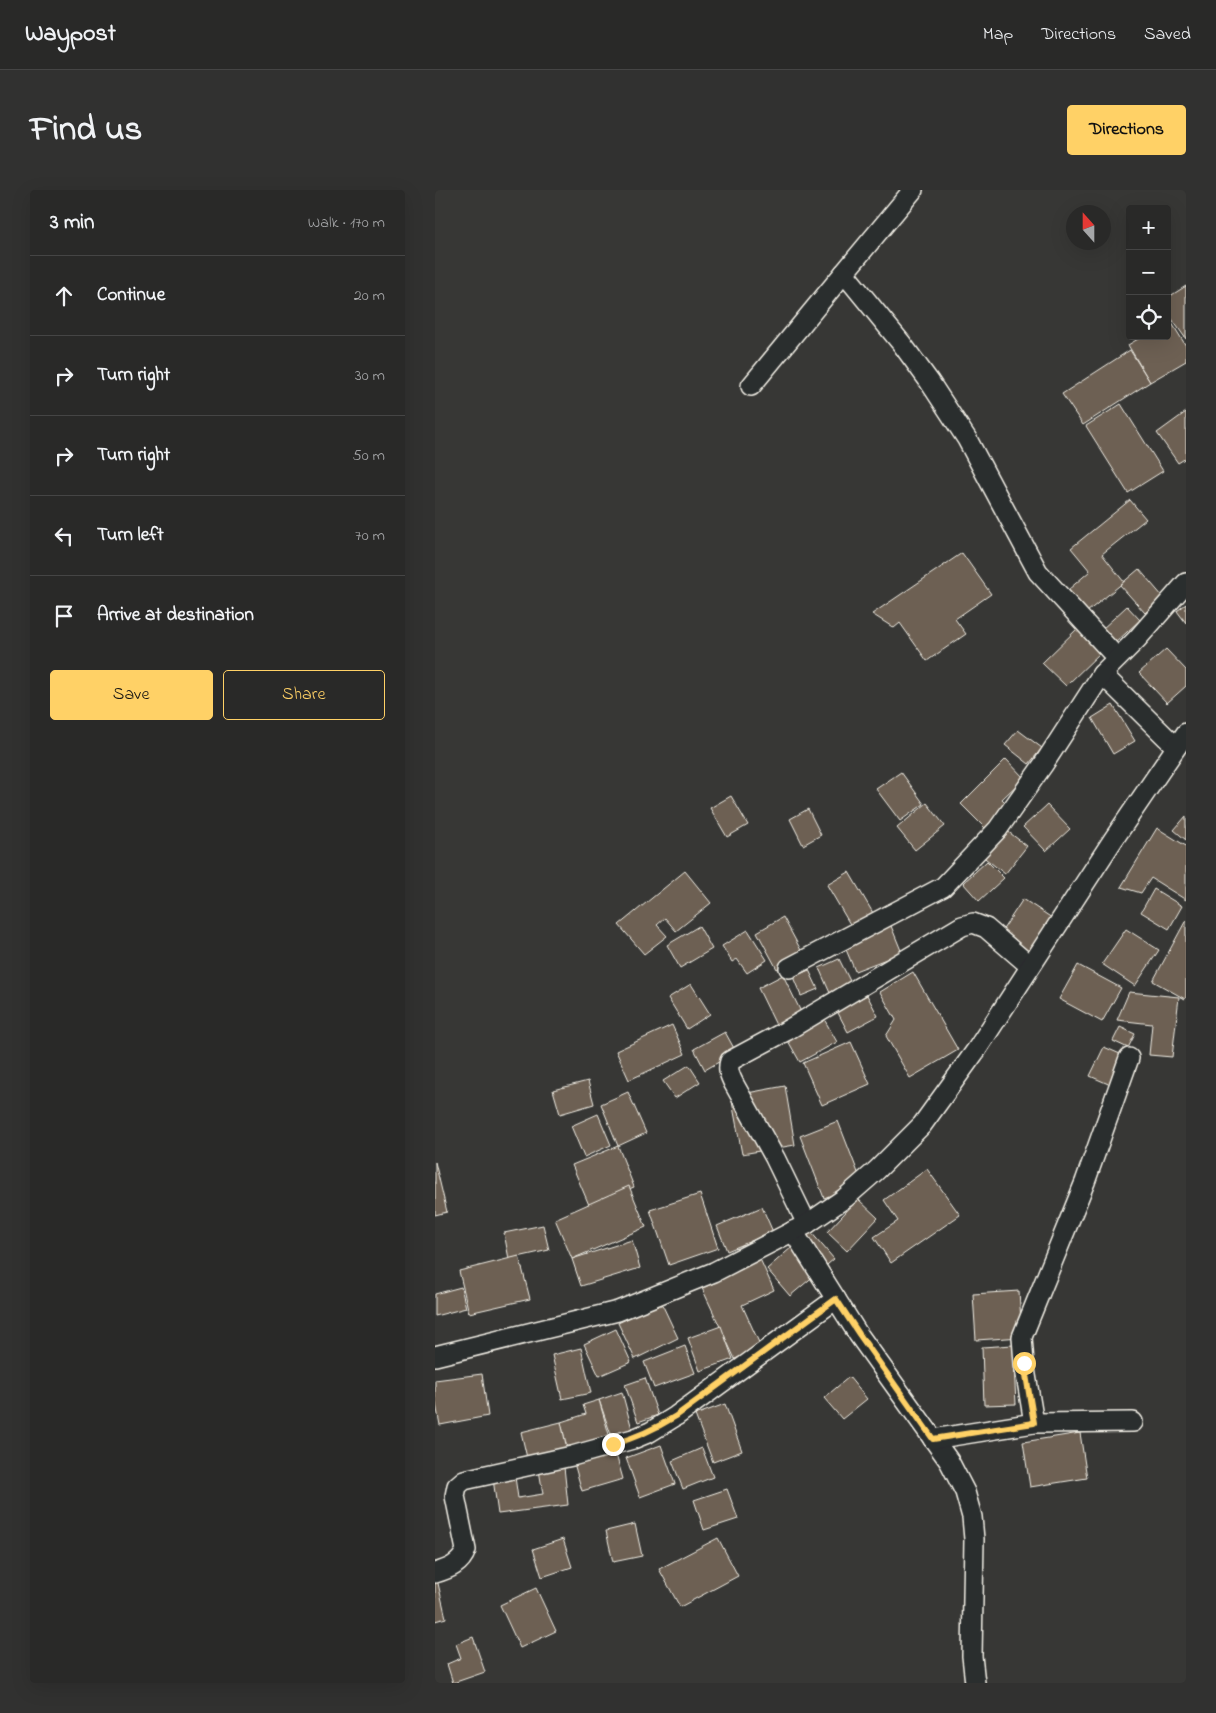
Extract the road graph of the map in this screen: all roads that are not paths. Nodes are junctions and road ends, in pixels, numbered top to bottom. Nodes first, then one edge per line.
1 (913, 190) edge
2 (844, 273) junction
3 (751, 386) dead end
4 (1186, 583) edge
5 (1117, 658) junction
6 (1102, 674) junction
7 (1181, 740) edge
8 (1030, 966) junction
9 (789, 968) dead end
10 (1129, 1058) dead end
11 (800, 1227) junction
12 (836, 1299) junction
13 (435, 1356) edge
14 (1133, 1422) dead end
15 (1034, 1423) junction
16 (933, 1439) junction
17 (435, 1573) edge
18 (975, 1683) edge

1 - 2 street
2 - 3 street
2 - 5 street
4 - 5 street
5 - 6 street
6 - 7 street
6 - 9 street
7 - 8 street
8 - 11 street
8 - 11 street
10 - 15 street
11 - 12 street
11 - 13 street
12 - 16 street
12 - 17 street
14 - 15 street
15 - 16 street
16 - 18 street

